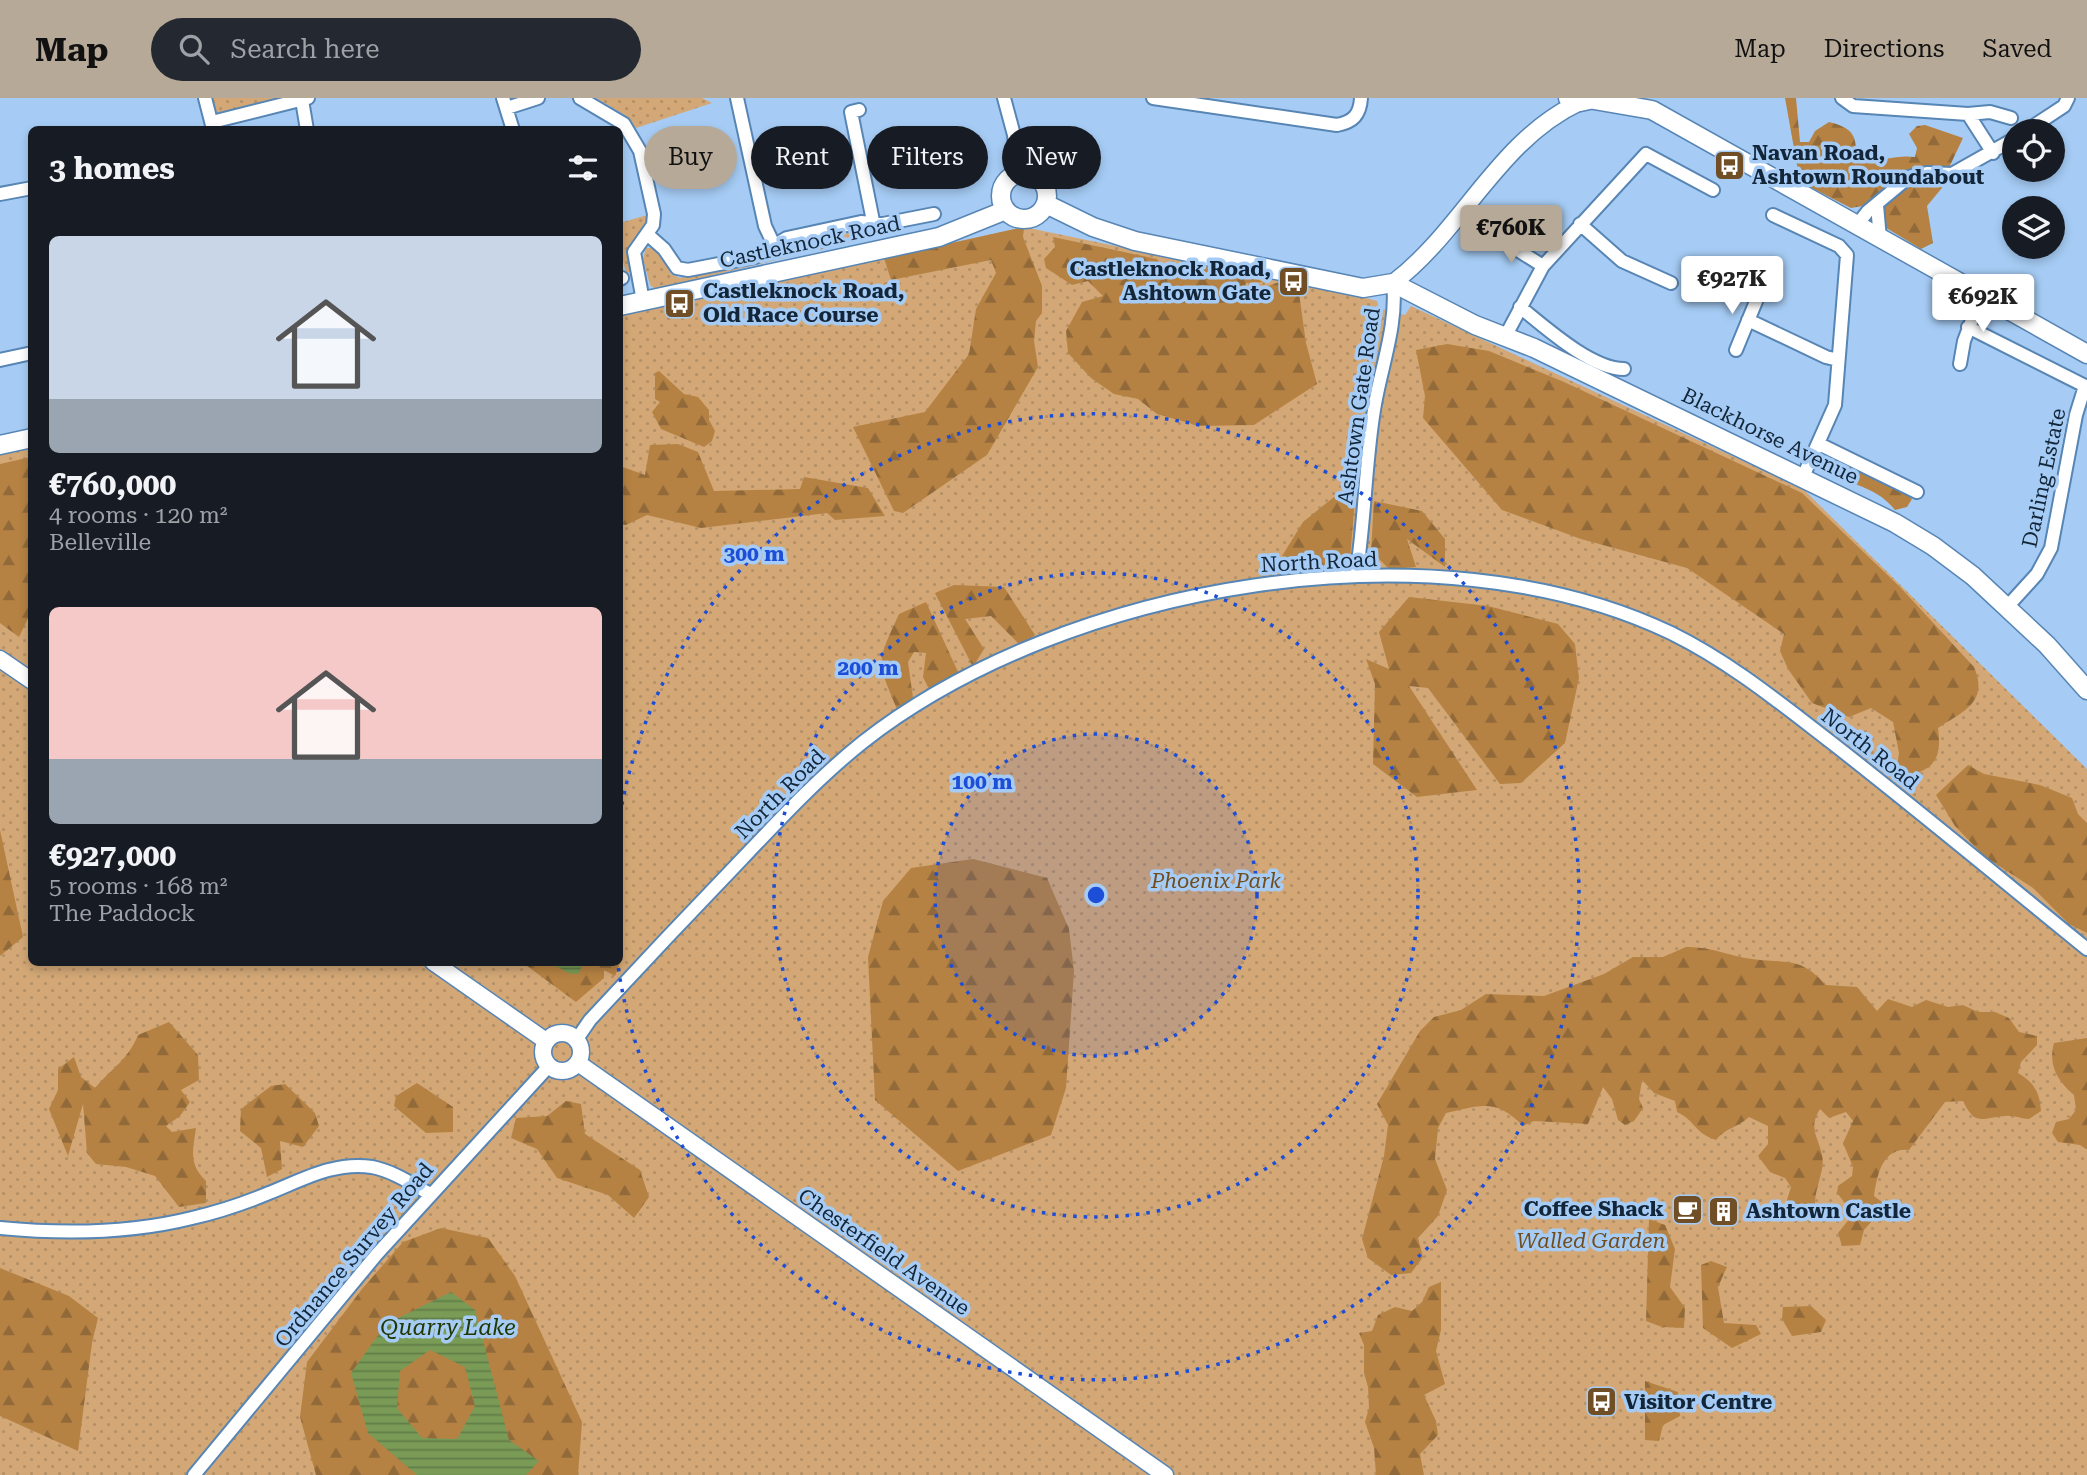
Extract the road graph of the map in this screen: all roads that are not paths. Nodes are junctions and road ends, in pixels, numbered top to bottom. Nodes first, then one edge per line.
1 (205, 98) edge
2 (538, 98) edge
3 (580, 98) edge
4 (737, 98) edge
5 (1004, 98) edge
6 (1153, 98) edge
7 (1361, 98) edge
8 (1558, 98) edge
9 (1842, 98) edge
10 (2068, 98) edge
11 (305, 99) edge
12 (1585, 99) edge
13 (505, 103) edge
14 (1648, 104) edge
15 (859, 110) dead end
16 (1968, 114) junction
17 (1550, 117) junction
18 (2011, 118) dead end
19 (2044, 119) edge
20 (212, 126) edge
21 (307, 126) edge
22 (512, 126) edge
23 (1012, 126) edge
24 (2002, 147) edge
25 (1993, 153) junction
26 (28, 189) edge
27 (1002, 189) edge
28 (1044, 189) edge
29 (1713, 190) dead end
30 (0, 194) edge
31 (1046, 204) junction
32 (1877, 205) junction
33 (1006, 210) junction
34 (934, 214) dead end
35 (1773, 215) dead end
36 (873, 221) junction
37 (1580, 224) junction
38 (1857, 225) junction
39 (647, 234) junction
40 (1497, 237) dead end
41 (1880, 239) junction
42 (774, 245) junction
43 (1543, 267) junction
44 (1393, 283) junction
45 (1671, 283) dead end
46 (1759, 295) dead end
47 (1981, 296) junction
48 (643, 301) junction
49 (623, 305) edge
50 (1520, 307) junction
51 (1748, 320) junction
52 (1968, 327) junction
53 (1505, 337) junction
54 (1736, 350) dead end
55 (28, 354) edge
56 (2087, 354) edge
57 (0, 360) edge
58 (1838, 360) junction
59 (1960, 363) dead end
60 (1624, 369) dead end
61 (2086, 387) edge
62 (28, 439) edge
63 (1819, 444) junction
64 (0, 445) edge
65 (1802, 479) junction
66 (1917, 492) dead end
67 (1356, 576) junction
68 (2007, 607) junction
69 (0, 659) edge
70 (28, 678) edge
71 (2087, 690) edge
72 (2087, 949) edge
73 (439, 966) edge
74 (577, 1039) junction
75 (546, 1041) junction
76 (578, 1063) junction
77 (549, 1066) junction
78 (430, 1194) junction
79 (0, 1228) edge
80 (194, 1475) edge
81 (1165, 1475) edge

1 - 20 street
2 - 13 street
3 - 39 street
4 - 42 street
5 - 23 street
6 - 7 street
8 - 17 street
9 - 16 street
10 - 19 street
11 - 20 street
11 - 21 street
12 - 14 main road
12 - 17 street
13 - 22 street
14 - 38 main road
15 - 36 street
16 - 18 street
16 - 25 street
17 - 44 street
24 - 25 street
25 - 32 street
26 - 30 street
27 - 33 main road
28 - 31 main road
29 - 37 street
31 - 33 main road
31 - 44 main road
32 - 38 street
32 - 41 street
33 - 48 main road, Castleknock Road
34 - 36 street
35 - 58 street
36 - 42 street
37 - 43 street
37 - 45 street
38 - 41 main road
39 - 42 street
39 - 48 street
40 - 43 street
41 - 47 main road
43 - 50 street
44 - 53 main road, Blackhorse Avenue
44 - 67 street, Ashtown Gate Road
46 - 51 street
47 - 52 street
47 - 56 main road
48 - 49 main road, Castleknock Road
50 - 53 street
50 - 60 street
51 - 54 street
51 - 58 street
52 - 59 street
52 - 61 street, Darling Estate
53 - 65 main road, Blackhorse Avenue
55 - 57 street
58 - 63 street
61 - 68 street, Darling Estate
62 - 64 main road
63 - 65 street
63 - 66 street
65 - 68 main road, Blackhorse Avenue
67 - 72 street, North Road
67 - 74 street, North Road
68 - 71 main road, Blackhorse Avenue
69 - 70 street
73 - 75 street
74 - 75 street
74 - 76 street
75 - 77 street
76 - 77 street
76 - 81 street, Chesterfield Avenue
77 - 78 street, Ordnance Survey Road
78 - 79 street
78 - 80 street, Ordnance Survey Road

